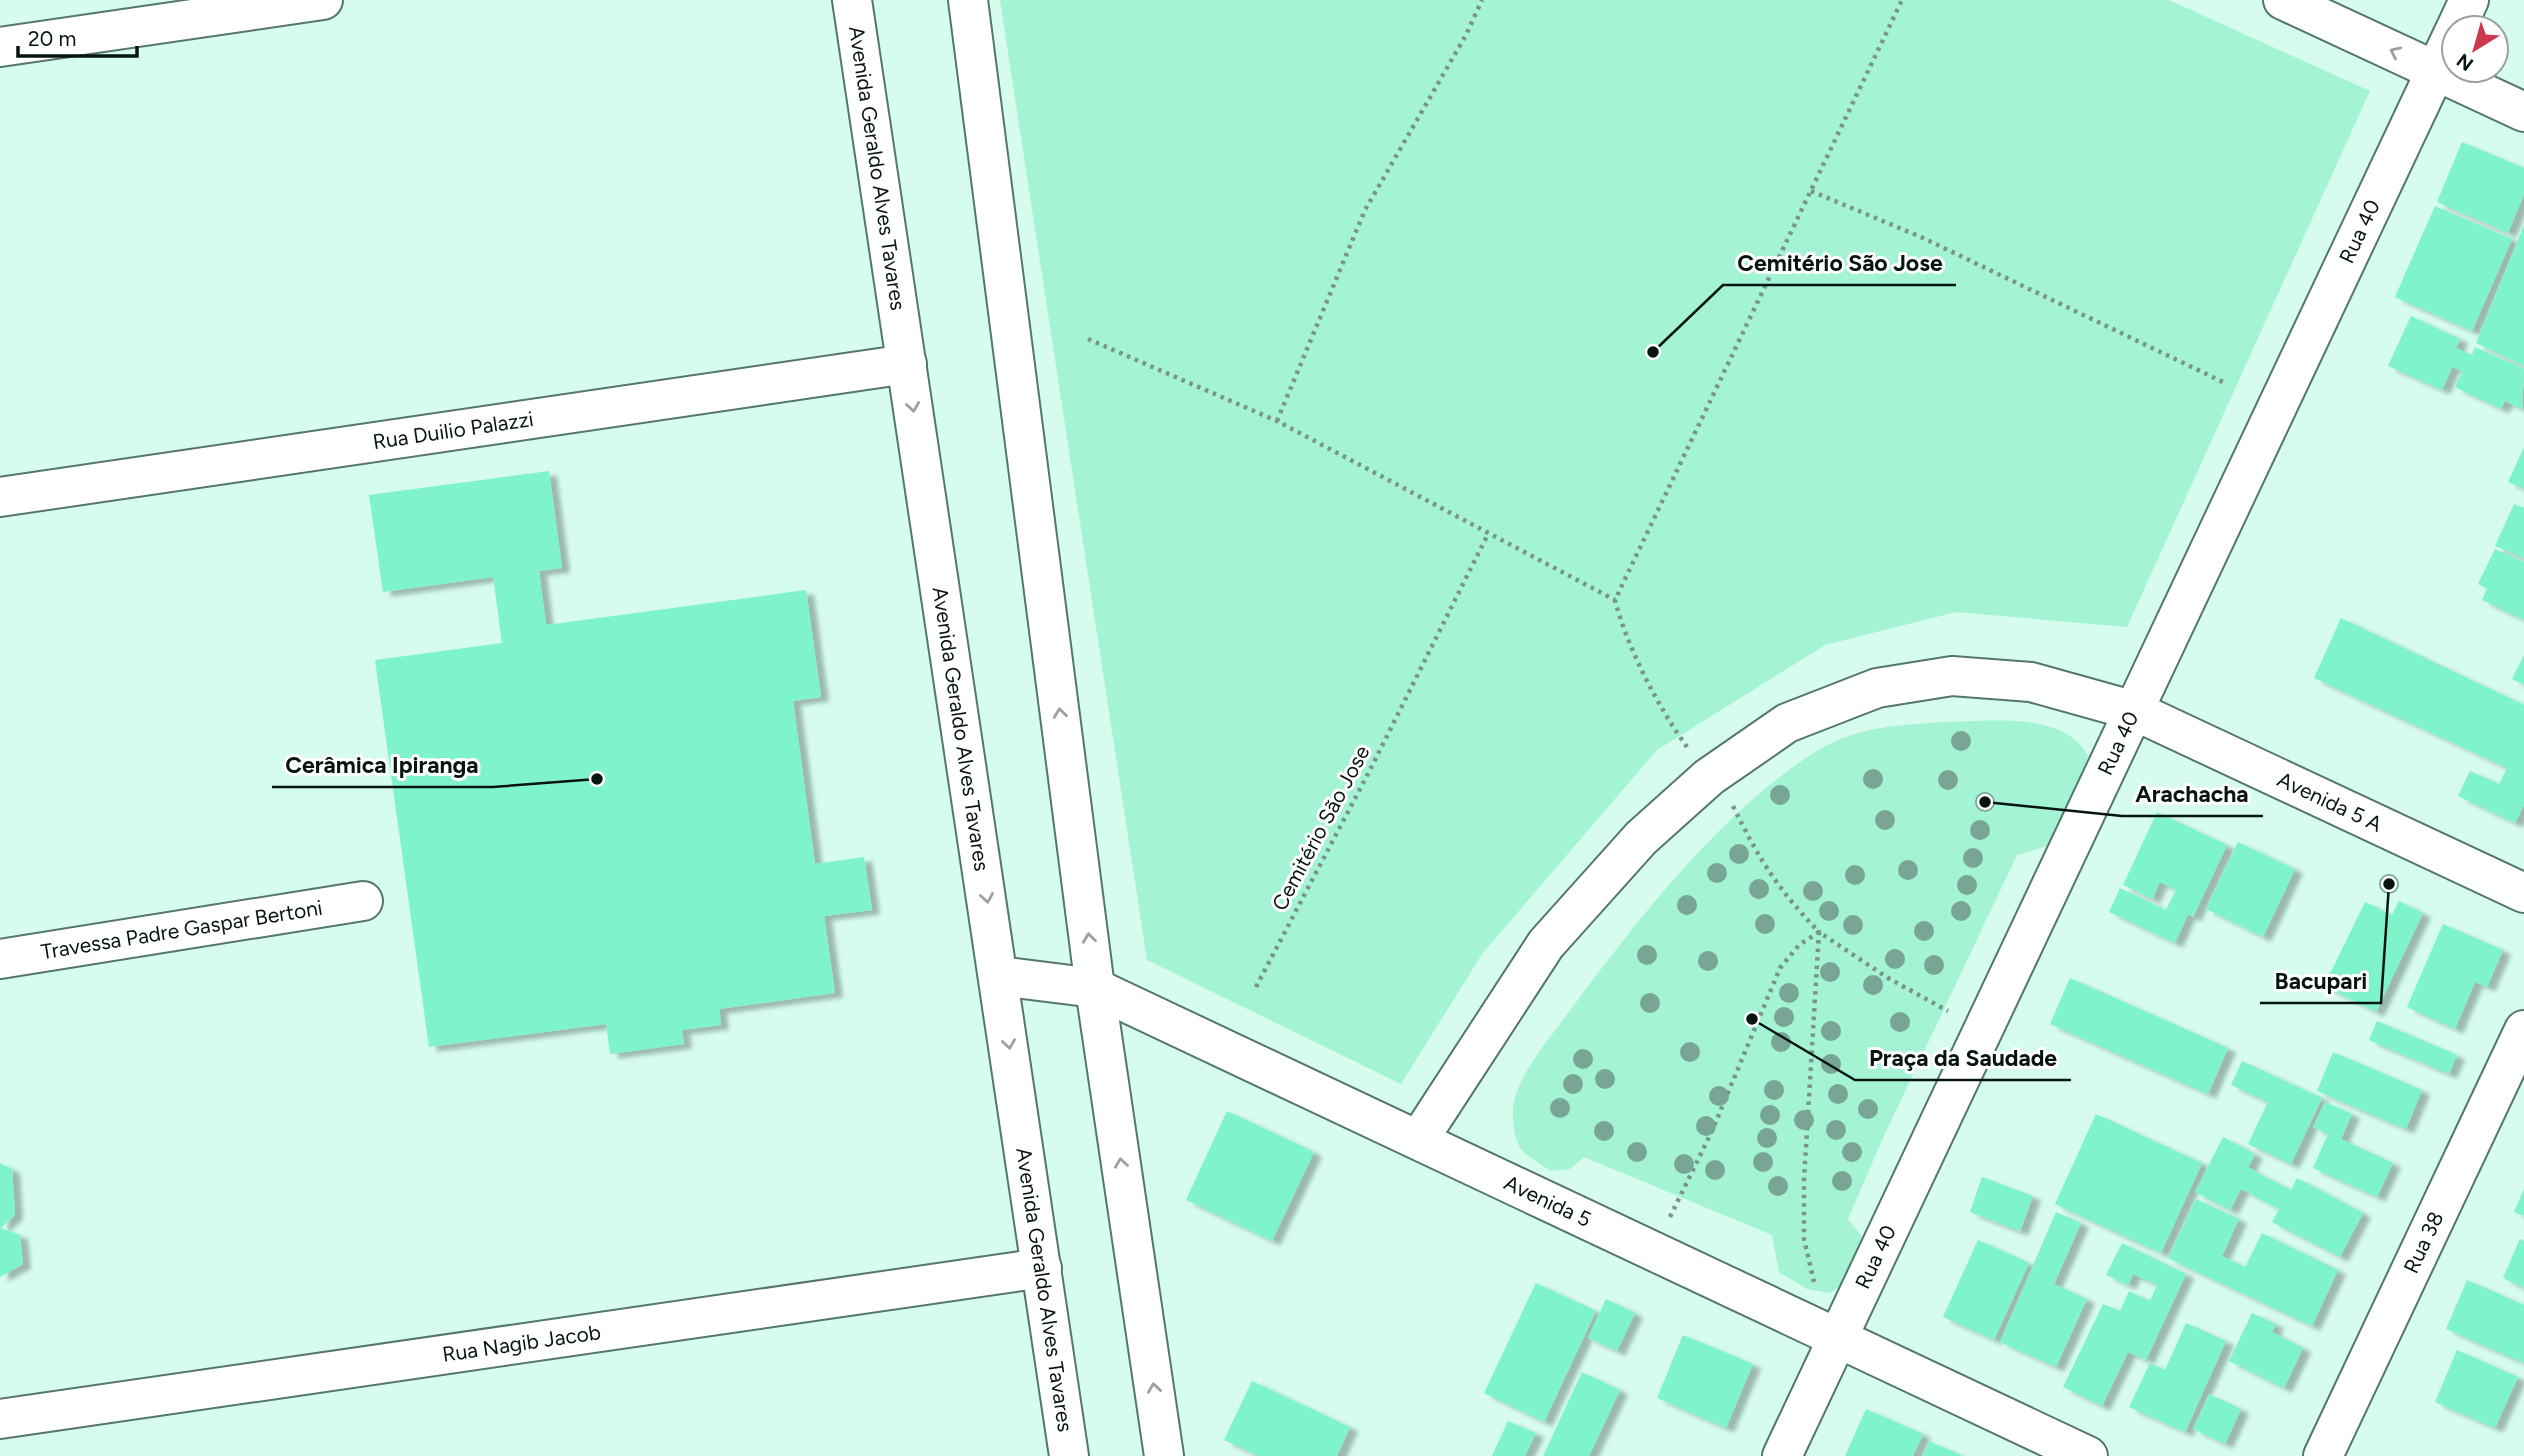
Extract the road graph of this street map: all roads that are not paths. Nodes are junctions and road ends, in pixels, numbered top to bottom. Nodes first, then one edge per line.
1 (323, 0) edge
2 (852, 0) edge
3 (968, 0) edge
4 (2283, 0) edge
5 (0, 47) edge
6 (2440, 62) edge
7 (2436, 71) junction
8 (2524, 112) edge
9 (906, 364) junction
10 (0, 497) edge
11 (2135, 711) junction
12 (2524, 893) edge
13 (363, 901) dead end
14 (0, 959) edge
15 (999, 976) junction
16 (1095, 988) junction
17 (2524, 1030) edge
18 (1419, 1139) junction
19 (1042, 1268) junction
20 (1838, 1337) junction
21 (0, 1419) edge
22 (1069, 1456) edge
23 (1164, 1456) edge
24 (1782, 1456) edge
25 (2088, 1456) edge
26 (2323, 1456) edge

1 - 5 street
2 - 9 street, Avenida Geraldo Alves Tavares
16 -> 3 street
7 -> 4 street
6 - 7 street, Rua 40
7 - 8 street
7 - 11 street, Rua 40
9 - 10 street, Rua Duilio Palazzi
9 -> 15 street, Avenida Geraldo Alves Tavares
11 - 12 street, Avenida 5 A
11 - 18 street, Avenida 5 A
11 - 20 street, Rua 40
13 - 14 street, Travessa Padre Gaspar Bertoni
15 - 16 street, Avenida 5
15 -> 19 street, Avenida Geraldo Alves Tavares
16 - 18 street, Avenida 5
23 -> 16 street
17 - 26 street, Rua 38
18 - 20 street, Avenida 5
19 - 21 street, Rua Nagib Jacob
19 - 22 street, Avenida Geraldo Alves Tavares
20 - 24 street, Rua 40
20 - 25 street, Avenida 5

